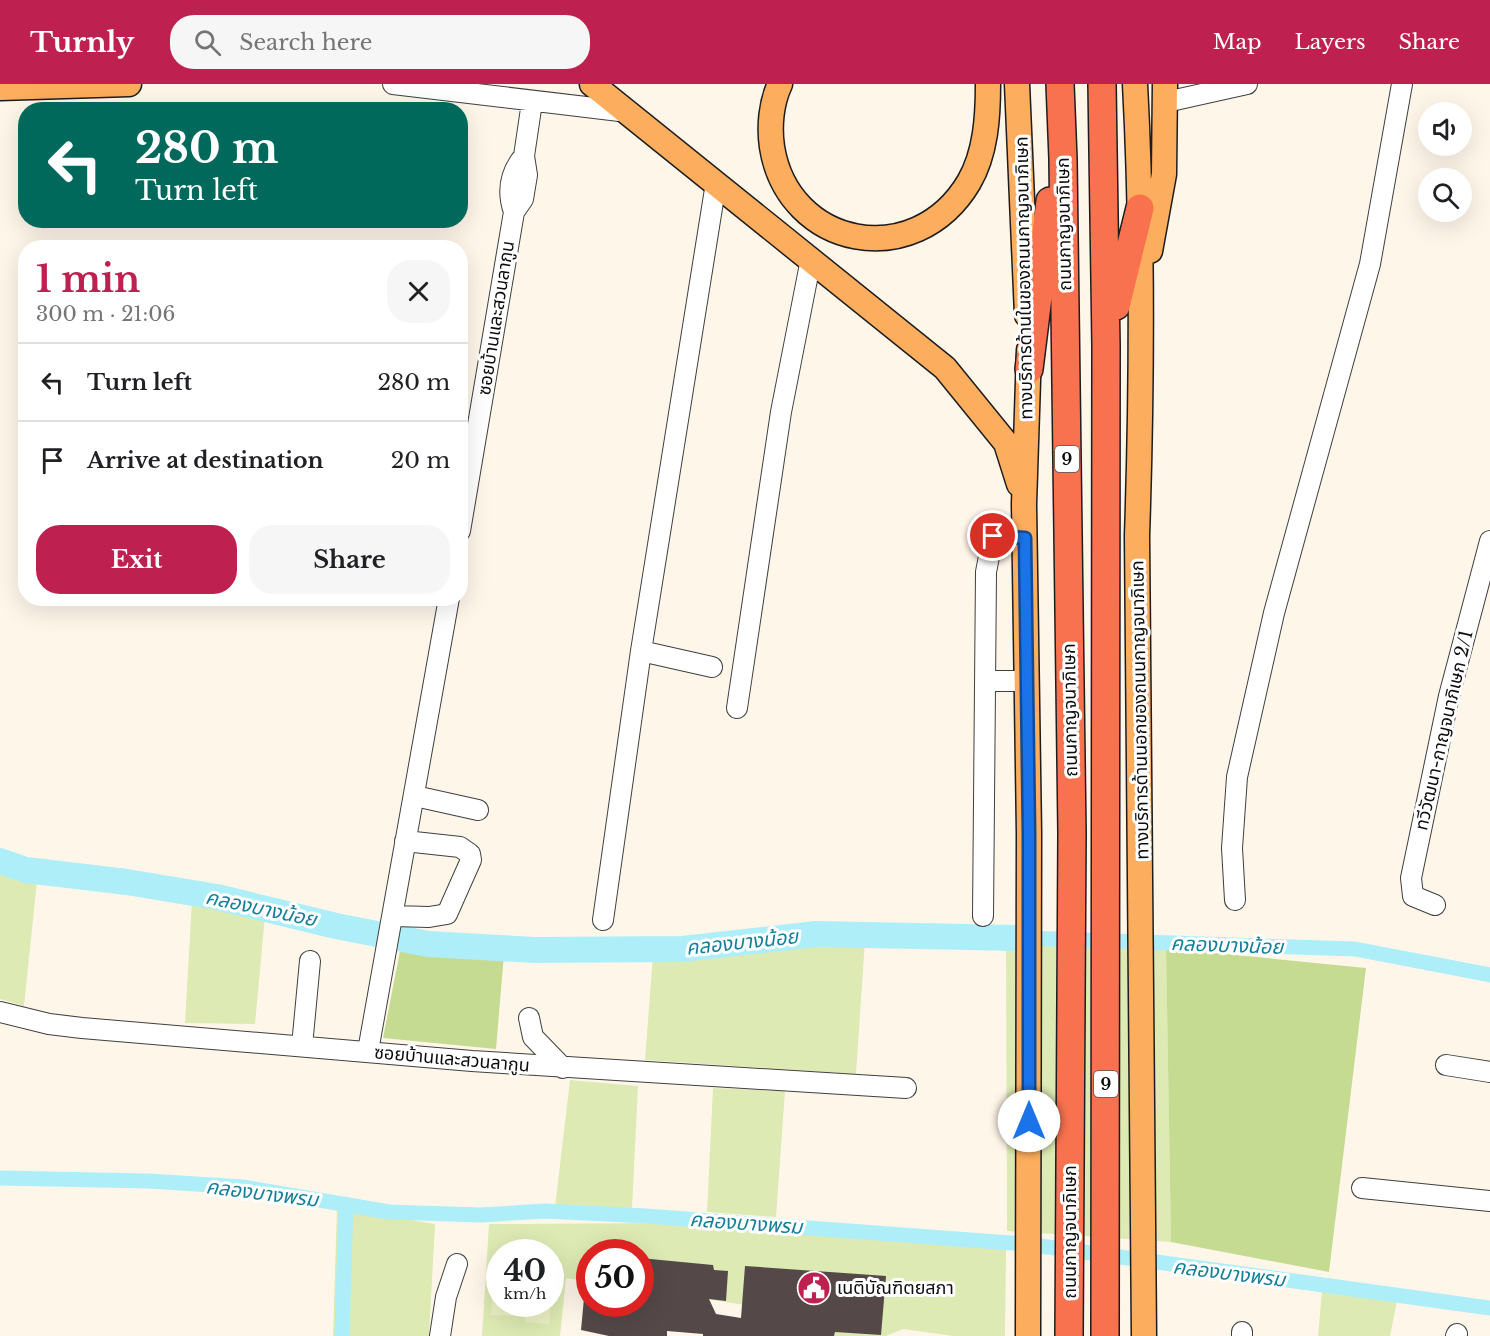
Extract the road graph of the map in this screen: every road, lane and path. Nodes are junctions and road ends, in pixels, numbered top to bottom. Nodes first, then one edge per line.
1 (129, 84) edge
2 (393, 84) edge
3 (592, 84) edge
4 (780, 84) edge
5 (988, 84) edge
6 (1017, 84) edge
7 (1060, 84) edge
8 (1102, 84) edge
9 (1135, 84) edge
10 (1248, 84) edge
11 (1402, 84) edge
12 (1, 85) edge
13 (433, 87) edge
14 (1165, 93) edge
15 (532, 102) junction
16 (628, 111) junction
17 (1064, 159) junction
18 (716, 183) junction
19 (1140, 208) junction
20 (811, 260) junction
21 (1140, 307) junction
22 (1106, 346) junction
23 (1029, 369) junction
24 (468, 481) edge
25 (1024, 504) junction
26 (1025, 538) junction
27 (1490, 541) edge
28 (448, 606) edge
29 (641, 651) junction
30 (712, 667) dead end
31 (985, 681) junction
32 (1026, 681) junction
33 (737, 708) dead end
34 (415, 796) junction
35 (478, 810) dead end
36 (405, 841) junction
37 (1235, 900) dead end
38 (1436, 905) dead end
39 (983, 916) dead end
40 (603, 920) dead end
41 (392, 924) junction
42 (310, 961) dead end
43 (0, 1012) edge
44 (529, 1018) dead end
45 (302, 1046) junction
46 (368, 1051) junction
47 (1446, 1065) dead end
48 (563, 1068) junction
49 (1490, 1072) edge
50 (906, 1088) dead end
51 (1362, 1188) dead end
52 (1490, 1202) edge
53 (457, 1264) dead end
54 (440, 1336) edge
55 (1028, 1336) edge
56 (1069, 1336) edge
57 (1105, 1336) edge
58 (1144, 1336) edge

1 - 12 main road
2 - 13 street
3 - 16 main road
4 - 5 main road
6 - 23 main road, ทางบริการด้านในของถนนกาญจนาภิเษก
7 - 17 highway, ถนนกาญจนาภิเษก / 9
8 - 22 highway, ถนนกาญจนาภิเษก / 9
9 - 19 main road, ทางบริการด้านนอกของถนนกาญจนาภิเษก
10 - 14 street
11 - 37 street
13 - 15 street
14 - 21 main road
15 - 16 street
15 - 24 street, ซอยบ้านและสวนลากูน
16 - 18 main road
17 - 23 highway
17 - 56 highway, ถนนกาญจนาภิเษก / 9
18 - 20 main road
18 - 29 street
19 - 21 main road, ทางบริการด้านนอกของถนนกาญจนาภิเษก
19 - 22 highway
20 - 25 main road
20 - 33 street
21 - 58 main road, ทางบริการด้านนอกของถนนกาญจนาภิเษก
22 - 57 highway, ถนนกาญจนาภิเษก / 9
23 - 25 main road, ทางบริการด้านในของถนนกาญจนาภิเษก
25 - 26 main road, ทางบริการด้านในของถนนกาญจนาภิเษก
26 - 31 street
26 - 32 main road, ทางบริการด้านในของถนนกาญจนาภิเษก
27 - 38 street, ทวีวัฒนา-กาญจนาภิเษก 2/1
28 - 34 street
29 - 30 street
29 - 40 street
31 - 32 street
31 - 39 street
32 - 55 main road, ทางบริการด้านในของถนนกาญจนาภิเษก
34 - 35 street
34 - 36 street
36 - 41 street
36 - 41 street
41 - 46 street
42 - 45 street
43 - 45 street, ซอยบ้านและสวนลากูน
44 - 48 street
45 - 46 street, ซอยบ้านและสวนลากูน
46 - 48 street, ซอยบ้านและสวนลากูน
47 - 49 street
48 - 50 street, ซอยบ้านและสวนลากูน
51 - 52 street
53 - 54 street

